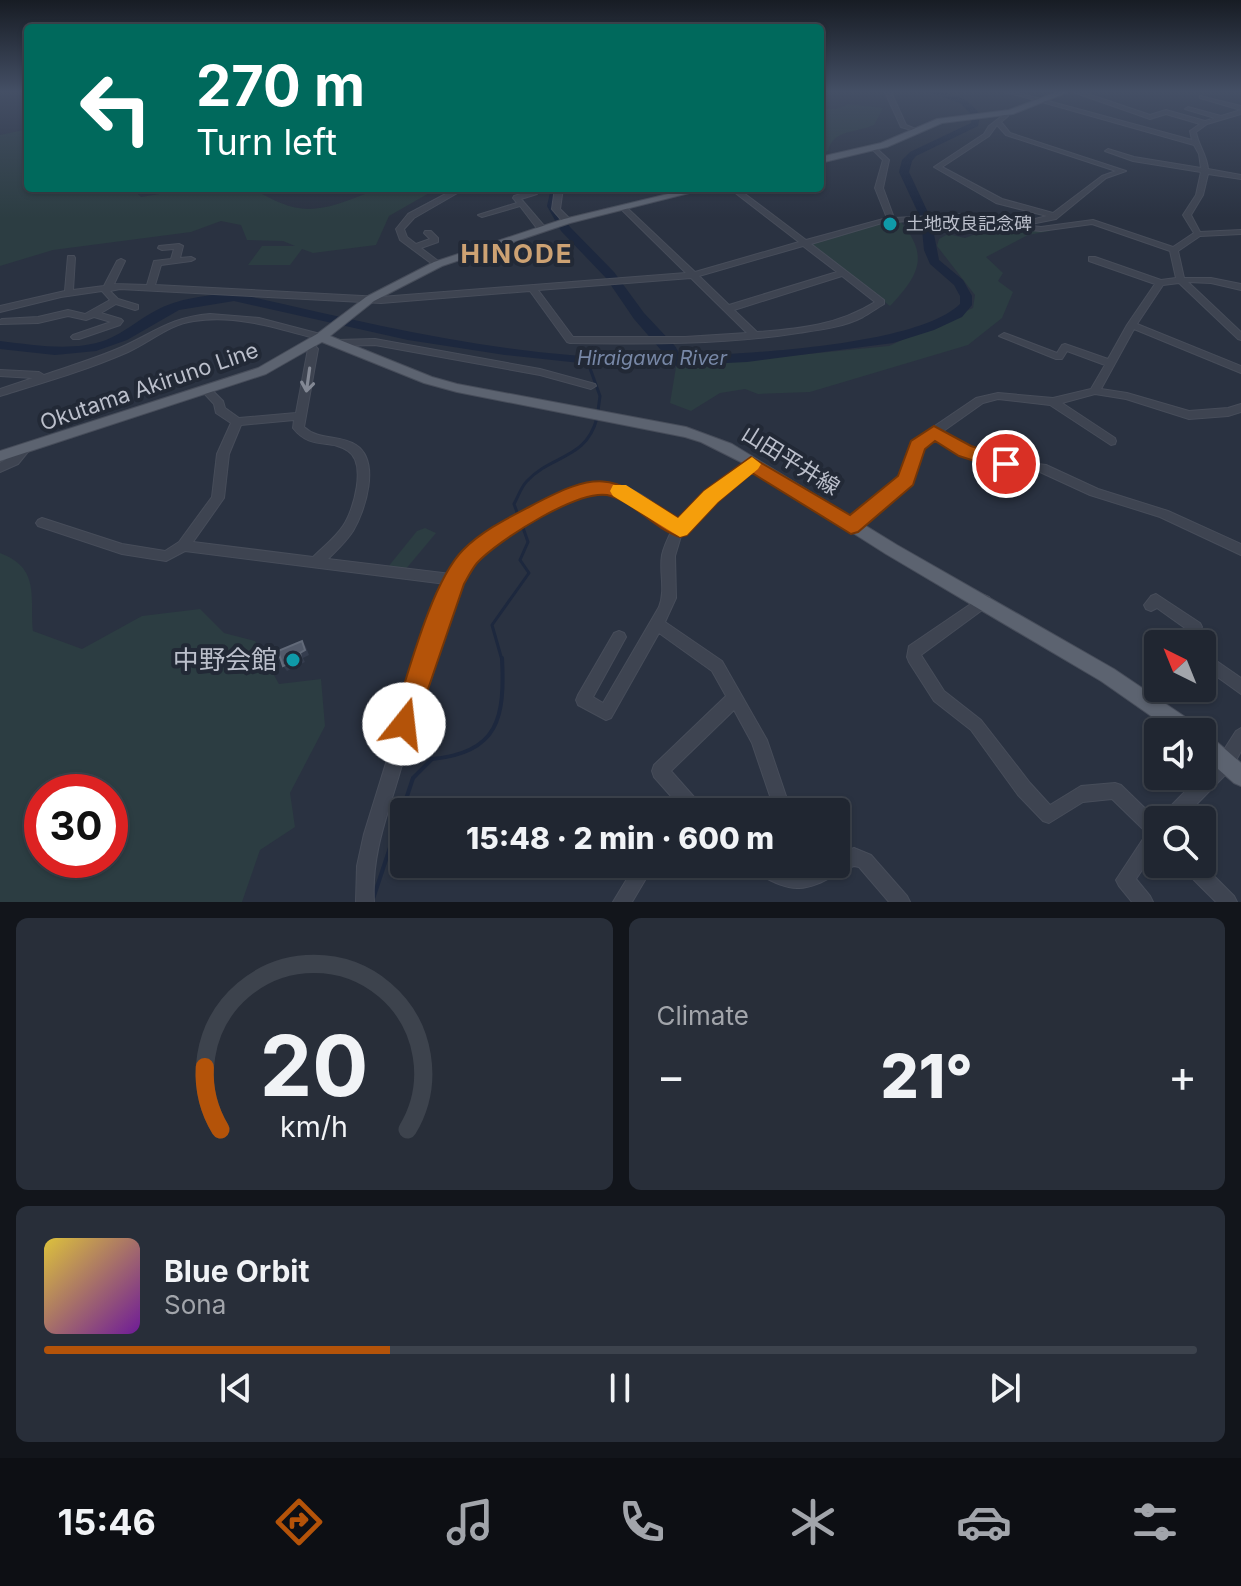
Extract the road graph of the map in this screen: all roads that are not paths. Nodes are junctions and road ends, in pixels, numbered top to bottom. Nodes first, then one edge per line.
1 (908, 134) edge
2 (988, 134) edge
3 (1008, 134) edge
4 (1163, 134) edge
5 (1193, 134) edge
6 (1194, 143) junction
7 (874, 148) junction
8 (1108, 151) dead end
9 (824, 159) edge
10 (1203, 169) junction
11 (1241, 177) edge
12 (455, 192) edge
13 (526, 192) edge
14 (558, 192) edge
15 (687, 192) edge
16 (738, 192) edge
17 (520, 204) junction
18 (624, 207) junction
19 (482, 215) dead end
20 (1054, 216) junction
21 (894, 219) junction
22 (567, 221) junction
23 (1019, 227) junction
24 (542, 229) junction
25 (1241, 232) edge
26 (428, 233) dead end
27 (1198, 234) junction
28 (804, 243) junction
29 (415, 247) junction
30 (162, 248) dead end
31 (1174, 250) junction
32 (71, 258) dead end
33 (191, 259) dead end
34 (1092, 259) dead end
35 (121, 261) dead end
36 (175, 261) junction
37 (438, 264) junction
38 (843, 273) junction
39 (693, 275) junction
40 (1180, 279) junction
41 (1160, 283) junction
42 (151, 286) junction
43 (107, 287) junction
44 (1241, 287) edge
45 (532, 288) junction
46 (69, 292) junction
47 (370, 299) junction
48 (115, 301) junction
49 (135, 307) dead end
50 (0, 309) edge
51 (727, 309) junction
52 (94, 314) junction
53 (2, 322) edge
54 (1132, 325) junction
55 (754, 335) junction
56 (1004, 336) dead end
57 (76, 337) dead end
58 (1241, 337) edge
59 (324, 339) junction
60 (1109, 363) junction
61 (1241, 370) edge
62 (0, 373) edge
63 (52, 374) junction
64 (588, 385) dead end
65 (207, 391) junction
66 (1095, 391) junction
67 (0, 393) edge
68 (1053, 402) junction
69 (1241, 408) edge
70 (299, 416) junction
71 (237, 422) junction
72 (934, 432) junction
73 (1111, 441) dead end
74 (26, 448) junction
75 (0, 456) edge
76 (751, 464) junction
77 (0, 468) edge
78 (42, 523) dead end
79 (851, 526) junction
80 (680, 529) junction
81 (183, 546) junction
82 (1241, 550) edge
83 (315, 563) junction
84 (455, 580) junction
85 (984, 601) junction
86 (1151, 605) dead end
87 (657, 624) junction
88 (1192, 630) edge
89 (619, 637) dead end
90 (1216, 668) edge
91 (1241, 687) edge
92 (734, 699) junction
93 (1169, 718) edge
94 (1241, 736) edge
95 (1216, 754) edge
96 (1234, 769) edge
97 (684, 798) edge
98 (779, 798) edge
99 (1187, 806) edge
100 (1144, 819) edge
101 (1144, 852) edge
102 (850, 859) edge
103 (637, 878) edge
104 (791, 878) edge
105 (814, 878) edge
106 (1204, 878) edge
107 (365, 902) edge
108 (622, 902) edge
109 (901, 902) edge
110 (1144, 902) edge
111 (1228, 902) edge

1 - 7 main road
2 - 20 street
3 - 20 street
4 - 6 street
5 - 6 street
6 - 10 street
7 - 9 main road
7 - 21 street
8 - 10 street
10 - 11 street
10 - 27 street
12 - 29 street
13 - 17 street
14 - 22 street
15 - 18 main road, Okutama Akiruno Line
16 - 28 street
17 - 19 street
17 - 24 street
18 - 22 main road, Okutama Akiruno Line
18 - 39 street
20 - 23 street
21 - 23 street
21 - 28 street
22 - 24 main road, Okutama Akiruno Line
23 - 31 street
24 - 37 main road, Okutama Akiruno Line
25 - 27 street
26 - 29 street
27 - 31 street
28 - 38 street
28 - 39 street
29 - 37 street
30 - 36 street
31 - 40 street
32 - 46 street
33 - 36 street
34 - 41 street
35 - 43 street
36 - 42 street
37 - 47 main road, Okutama Akiruno Line
38 - 51 street
38 - 55 street
39 - 45 street
39 - 51 street
40 - 41 street
40 - 44 street
40 - 58 street
41 - 54 street
42 - 43 street
42 - 47 street
43 - 46 street
43 - 48 street
45 - 47 street
45 - 55 street
46 - 50 street
47 - 59 main road, Okutama Akiruno Line
48 - 49 street
48 - 52 street
51 - 55 street
52 - 53 street
52 - 57 street
54 - 60 street
54 - 61 street
56 - 60 street
59 - 63 street
59 - 64 street
59 - 65 main road, Okutama Akiruno Line
59 -> 70 street
59 - 76 main road, 山田平井線
60 - 66 street
62 - 63 street
63 - 67 street
65 - 71 street
65 - 74 main road, Okutama Akiruno Line
66 - 68 street
66 - 69 street
68 - 72 street
68 - 73 street
70 - 71 street
70 - 83 street
71 - 81 street
72 - 79 street
72 - 82 street
74 - 75 main road, Okutama Akiruno Line
74 - 77 street
76 - 79 main road, 山田平井線
76 - 80 street
78 - 81 street
79 - 85 main road, 山田平井線
80 - 84 street
80 - 87 street
81 - 83 street
83 - 84 street
84 - 107 street
85 - 93 main road, 山田平井線
85 - 100 street
86 - 88 street
87 - 89 street
87 - 92 street
90 - 91 street
92 - 97 street
92 - 98 street
94 - 96 street
95 - 96 main road
96 - 99 street
101 - 110 street
102 - 109 street
103 - 108 street
104 - 105 street
106 - 111 street

